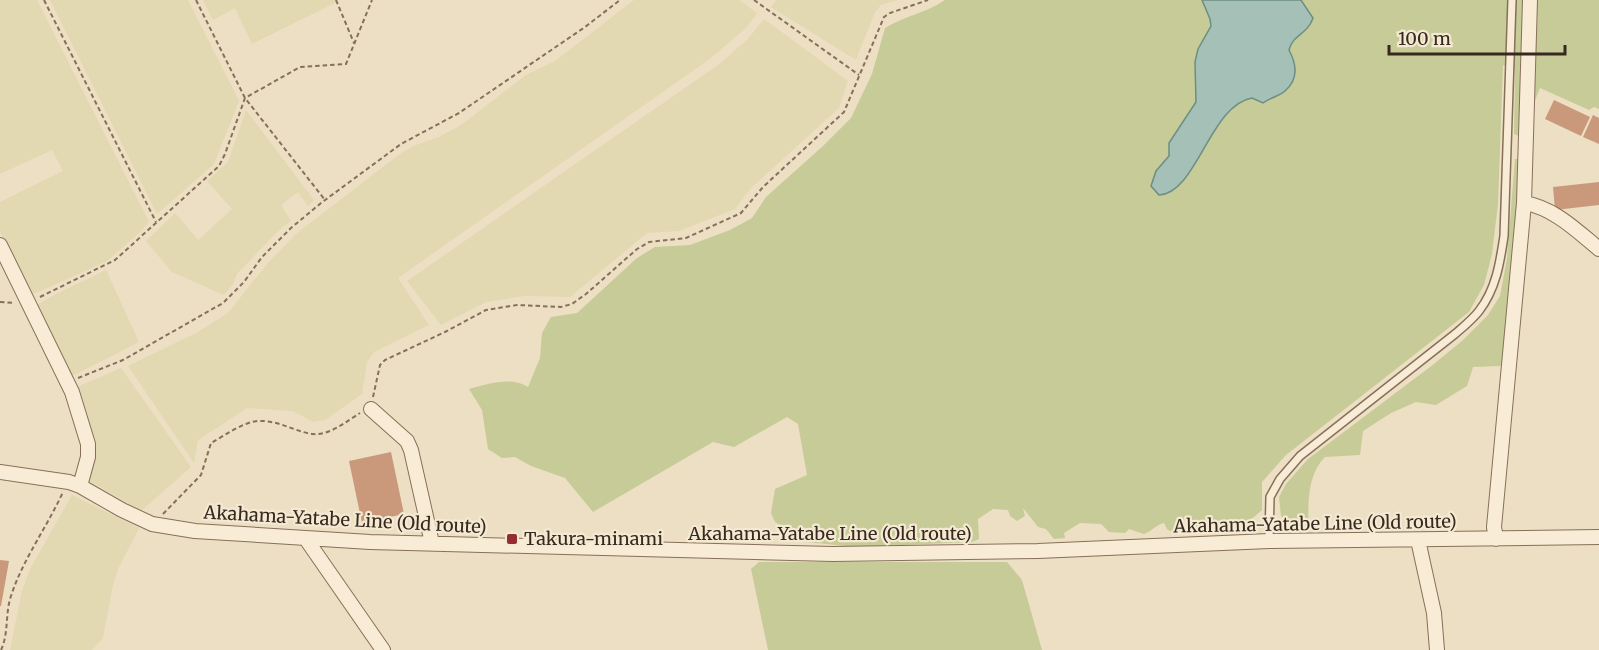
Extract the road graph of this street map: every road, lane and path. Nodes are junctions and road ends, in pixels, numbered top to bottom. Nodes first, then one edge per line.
1 (44, 0) edge
2 (196, 0) edge
3 (336, 0) edge
4 (372, 0) edge
5 (620, 0) edge
6 (754, 0) edge
7 (928, 0) edge
8 (1512, 0) edge
9 (1530, 0) edge
10 (354, 43) junction
11 (859, 75) junction
12 (245, 98) junction
13 (325, 200) junction
14 (1524, 203) junction
15 (156, 222) junction
16 (0, 245) edge
17 (1599, 249) edge
18 (0, 302) edge
19 (27, 304) junction
20 (67, 382) junction
21 (371, 409) junction
22 (0, 472) edge
23 (74, 484) junction
24 (152, 524) junction
25 (1599, 537) edge
26 (306, 539) junction
27 (1496, 539) junction
28 (1418, 540) junction
29 (1269, 541) junction
30 (432, 543) junction
31 (0, 650) edge
32 (383, 650) edge
33 (1437, 650) edge

1 - 15 path
2 - 12 path
3 - 10 path
4 - 10 path
5 - 13 path
6 - 11 path
7 - 11 path
8 - 29 lane
9 - 14 street
10 - 12 path
11 - 21 path
12 - 13 path
12 - 15 path
13 - 20 path
14 - 17 street
14 - 27 street
15 - 19 path
16 - 19 street
18 - 19 path
19 - 20 street
20 - 23 street
21 - 24 path
21 - 30 street
22 - 23 street, Akahama-Yatabe Line (Old route)
23 - 24 street, Akahama-Yatabe Line (Old route)
23 - 31 path
24 - 26 street, Akahama-Yatabe Line (Old route)
25 - 27 street, Akahama-Yatabe Line (Old route)
26 - 30 street, Akahama-Yatabe Line (Old route)
26 - 32 street
27 - 28 street, Akahama-Yatabe Line (Old route)
28 - 29 street, Akahama-Yatabe Line (Old route)
28 - 33 street
29 - 30 street, Akahama-Yatabe Line (Old route)

